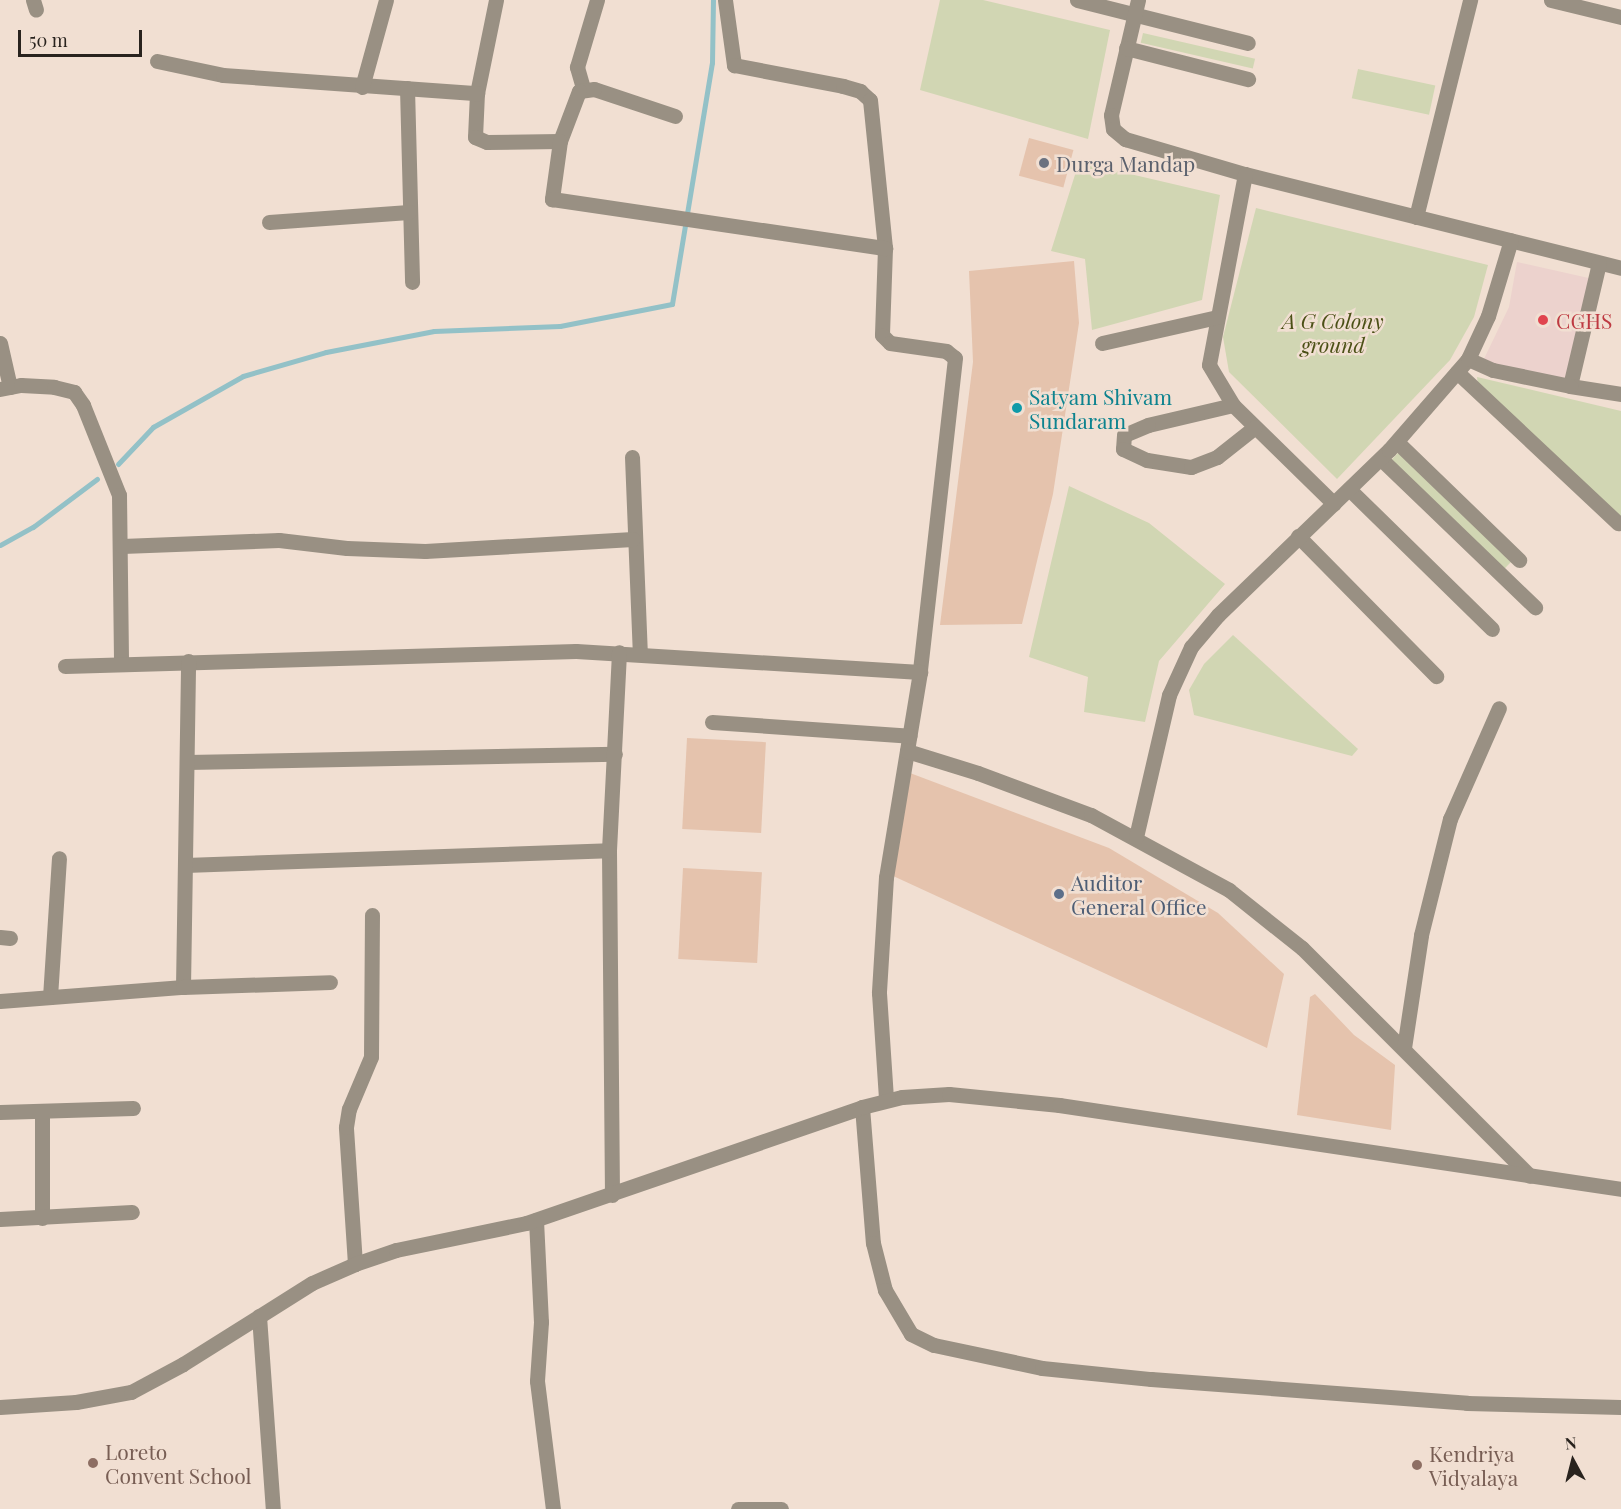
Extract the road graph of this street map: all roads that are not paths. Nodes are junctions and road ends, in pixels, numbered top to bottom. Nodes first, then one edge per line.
1 (386, 0) edge
2 (496, 0) edge
3 (597, 0) edge
4 (725, 0) edge
5 (1077, 0) edge
6 (1138, 0) edge
7 (1470, 0) edge
8 (1551, 0) edge
9 (1589, 4) edge
10 (1134, 15) junction
11 (1621, 17) edge
12 (1248, 43) dead end
13 (1126, 48) junction
14 (157, 61) dead end
15 (1248, 79) dead end
16 (362, 87) junction
17 (407, 88) junction
18 (583, 88) junction
19 (477, 93) junction
20 (675, 116) dead end
21 (560, 141) junction
22 (1245, 174) junction
23 (409, 212) junction
24 (1416, 217) junction
25 (269, 222) dead end
26 (1511, 240) junction
27 (885, 248) junction
28 (1599, 263) junction
29 (1621, 268) edge
30 (412, 282) dead end
31 (1218, 317) junction
32 (0, 343) edge
33 (1102, 343) dead end
34 (1468, 359) junction
35 (1457, 372) junction
36 (1570, 386) junction
37 (5, 388) edge
38 (1621, 394) edge
39 (1233, 405) junction
40 (1255, 427) junction
41 (1397, 442) junction
42 (632, 457) dead end
43 (1381, 459) junction
44 (1349, 489) junction
45 (1334, 504) junction
46 (1618, 523) dead end
47 (1298, 536) junction
48 (633, 539) junction
49 (122, 546) junction
50 (1519, 560) dead end
51 (1535, 607) dead end
52 (1492, 629) dead end
53 (619, 652) junction
54 (640, 652) junction
55 (188, 661) junction
56 (121, 664) junction
57 (65, 666) dead end
58 (920, 672) junction
59 (1436, 676) dead end
60 (1499, 708) dead end
61 (712, 722) dead end
62 (908, 744) junction
63 (615, 754) junction
64 (187, 762) junction
65 (1136, 837) junction
66 (609, 850) junction
67 (59, 858) dead end
68 (185, 865) junction
69 (372, 915) dead end
70 (330, 982) dead end
71 (183, 987) junction
72 (50, 997) junction
73 (0, 1001) edge
74 (1404, 1048) junction
75 (886, 1099) junction
76 (862, 1107) junction
77 (133, 1108) dead end
78 (42, 1111) junction
79 (0, 1112) edge
80 (1530, 1176) junction
81 (1621, 1189) edge
82 (612, 1195) junction
83 (132, 1212) dead end
84 (42, 1218) junction
85 (0, 1219) edge
86 (536, 1220) junction
87 (355, 1264) junction
88 (259, 1316) junction
89 (0, 1407) edge
90 (1621, 1407) edge
91 (273, 1509) edge
92 (553, 1509) edge
93 (738, 1509) edge
94 (781, 1509) edge

1 - 16 street
2 - 19 street
3 - 18 street
4 - 27 street
5 - 10 street
6 - 10 street
7 - 24 street
8 - 9 street
9 - 11 street
10 - 12 street
10 - 13 street
13 - 15 street
13 - 22 street
14 - 16 street
16 - 17 street
17 - 19 street
17 - 23 street
18 - 20 street
18 - 21 street
19 - 21 street
21 - 27 street
22 - 24 street
22 - 31 street
23 - 25 street
23 - 30 street
24 - 26 street
26 - 28 street
26 - 34 street
27 - 58 street
28 - 29 street
28 - 36 street
31 - 33 street
31 - 39 street
32 - 37 street
34 - 35 street
34 - 36 street
35 - 41 street
35 - 46 street
36 - 38 street
37 - 49 street
39 - 40 street
39 - 40 street
40 - 45 street
41 - 43 street
41 - 50 street
42 - 48 street
43 - 44 street
43 - 51 street
44 - 45 street
44 - 52 street
45 - 47 street
47 - 59 street
47 - 65 street
48 - 49 street
48 - 54 street
49 - 56 street
53 - 54 street
53 - 55 street
53 - 63 street
54 - 58 street
55 - 56 street
55 - 64 street
56 - 57 street
58 - 62 street
60 - 74 street
61 - 62 street
62 - 65 street
62 - 75 street
63 - 64 street
63 - 66 street
64 - 68 street
65 - 74 street
66 - 68 street
66 - 82 street
67 - 72 street
68 - 71 street
69 - 87 street
70 - 71 street
71 - 72 street
72 - 73 street
74 - 80 street
75 - 76 street
75 - 80 street
76 - 82 street
76 - 90 street
77 - 78 street
78 - 79 street
78 - 84 street
80 - 81 street
82 - 86 street
83 - 84 street
84 - 85 street
86 - 87 street
86 - 92 street
87 - 88 street
88 - 89 street
88 - 91 street
93 - 94 street

